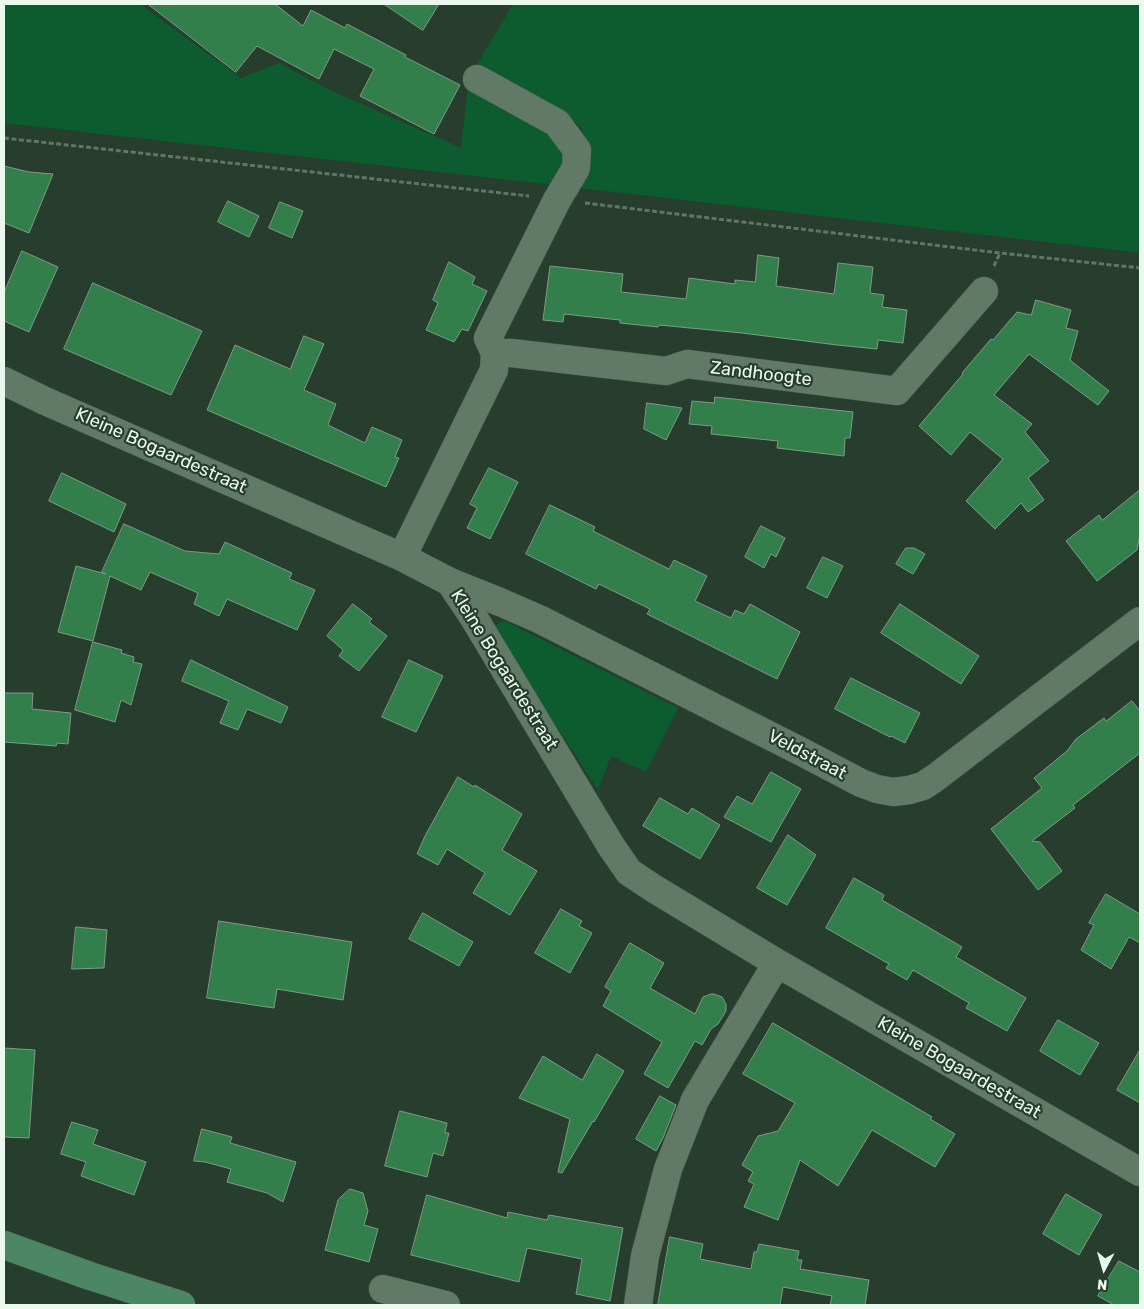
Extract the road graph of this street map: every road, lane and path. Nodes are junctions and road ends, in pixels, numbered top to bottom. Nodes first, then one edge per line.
1 (478, 79) dead end
2 (4, 138) edge
3 (557, 200) junction
4 (1140, 268) edge
5 (984, 291) dead end
6 (495, 353) junction
7 (4, 381) edge
8 (402, 557) junction
9 (450, 582) junction
10 (1140, 621) edge
11 (777, 963) junction
12 (1140, 1172) edge
13 (4, 1245) edge
14 (383, 1290) dead end
15 (181, 1305) edge
16 (446, 1305) edge
17 (638, 1305) edge

1 - 3 street
2 - 3 path
3 - 4 path
3 - 6 street
5 - 6 street, Zandhoogte
6 - 8 street
7 - 8 street, Kleine Bogaardestraat
8 - 9 street, Kleine Bogaardestraat
9 - 10 street, Veldstraat
9 - 11 street, Kleine Bogaardestraat
11 - 12 street, Kleine Bogaardestraat
11 - 17 street
13 - 15 main road
14 - 16 street

